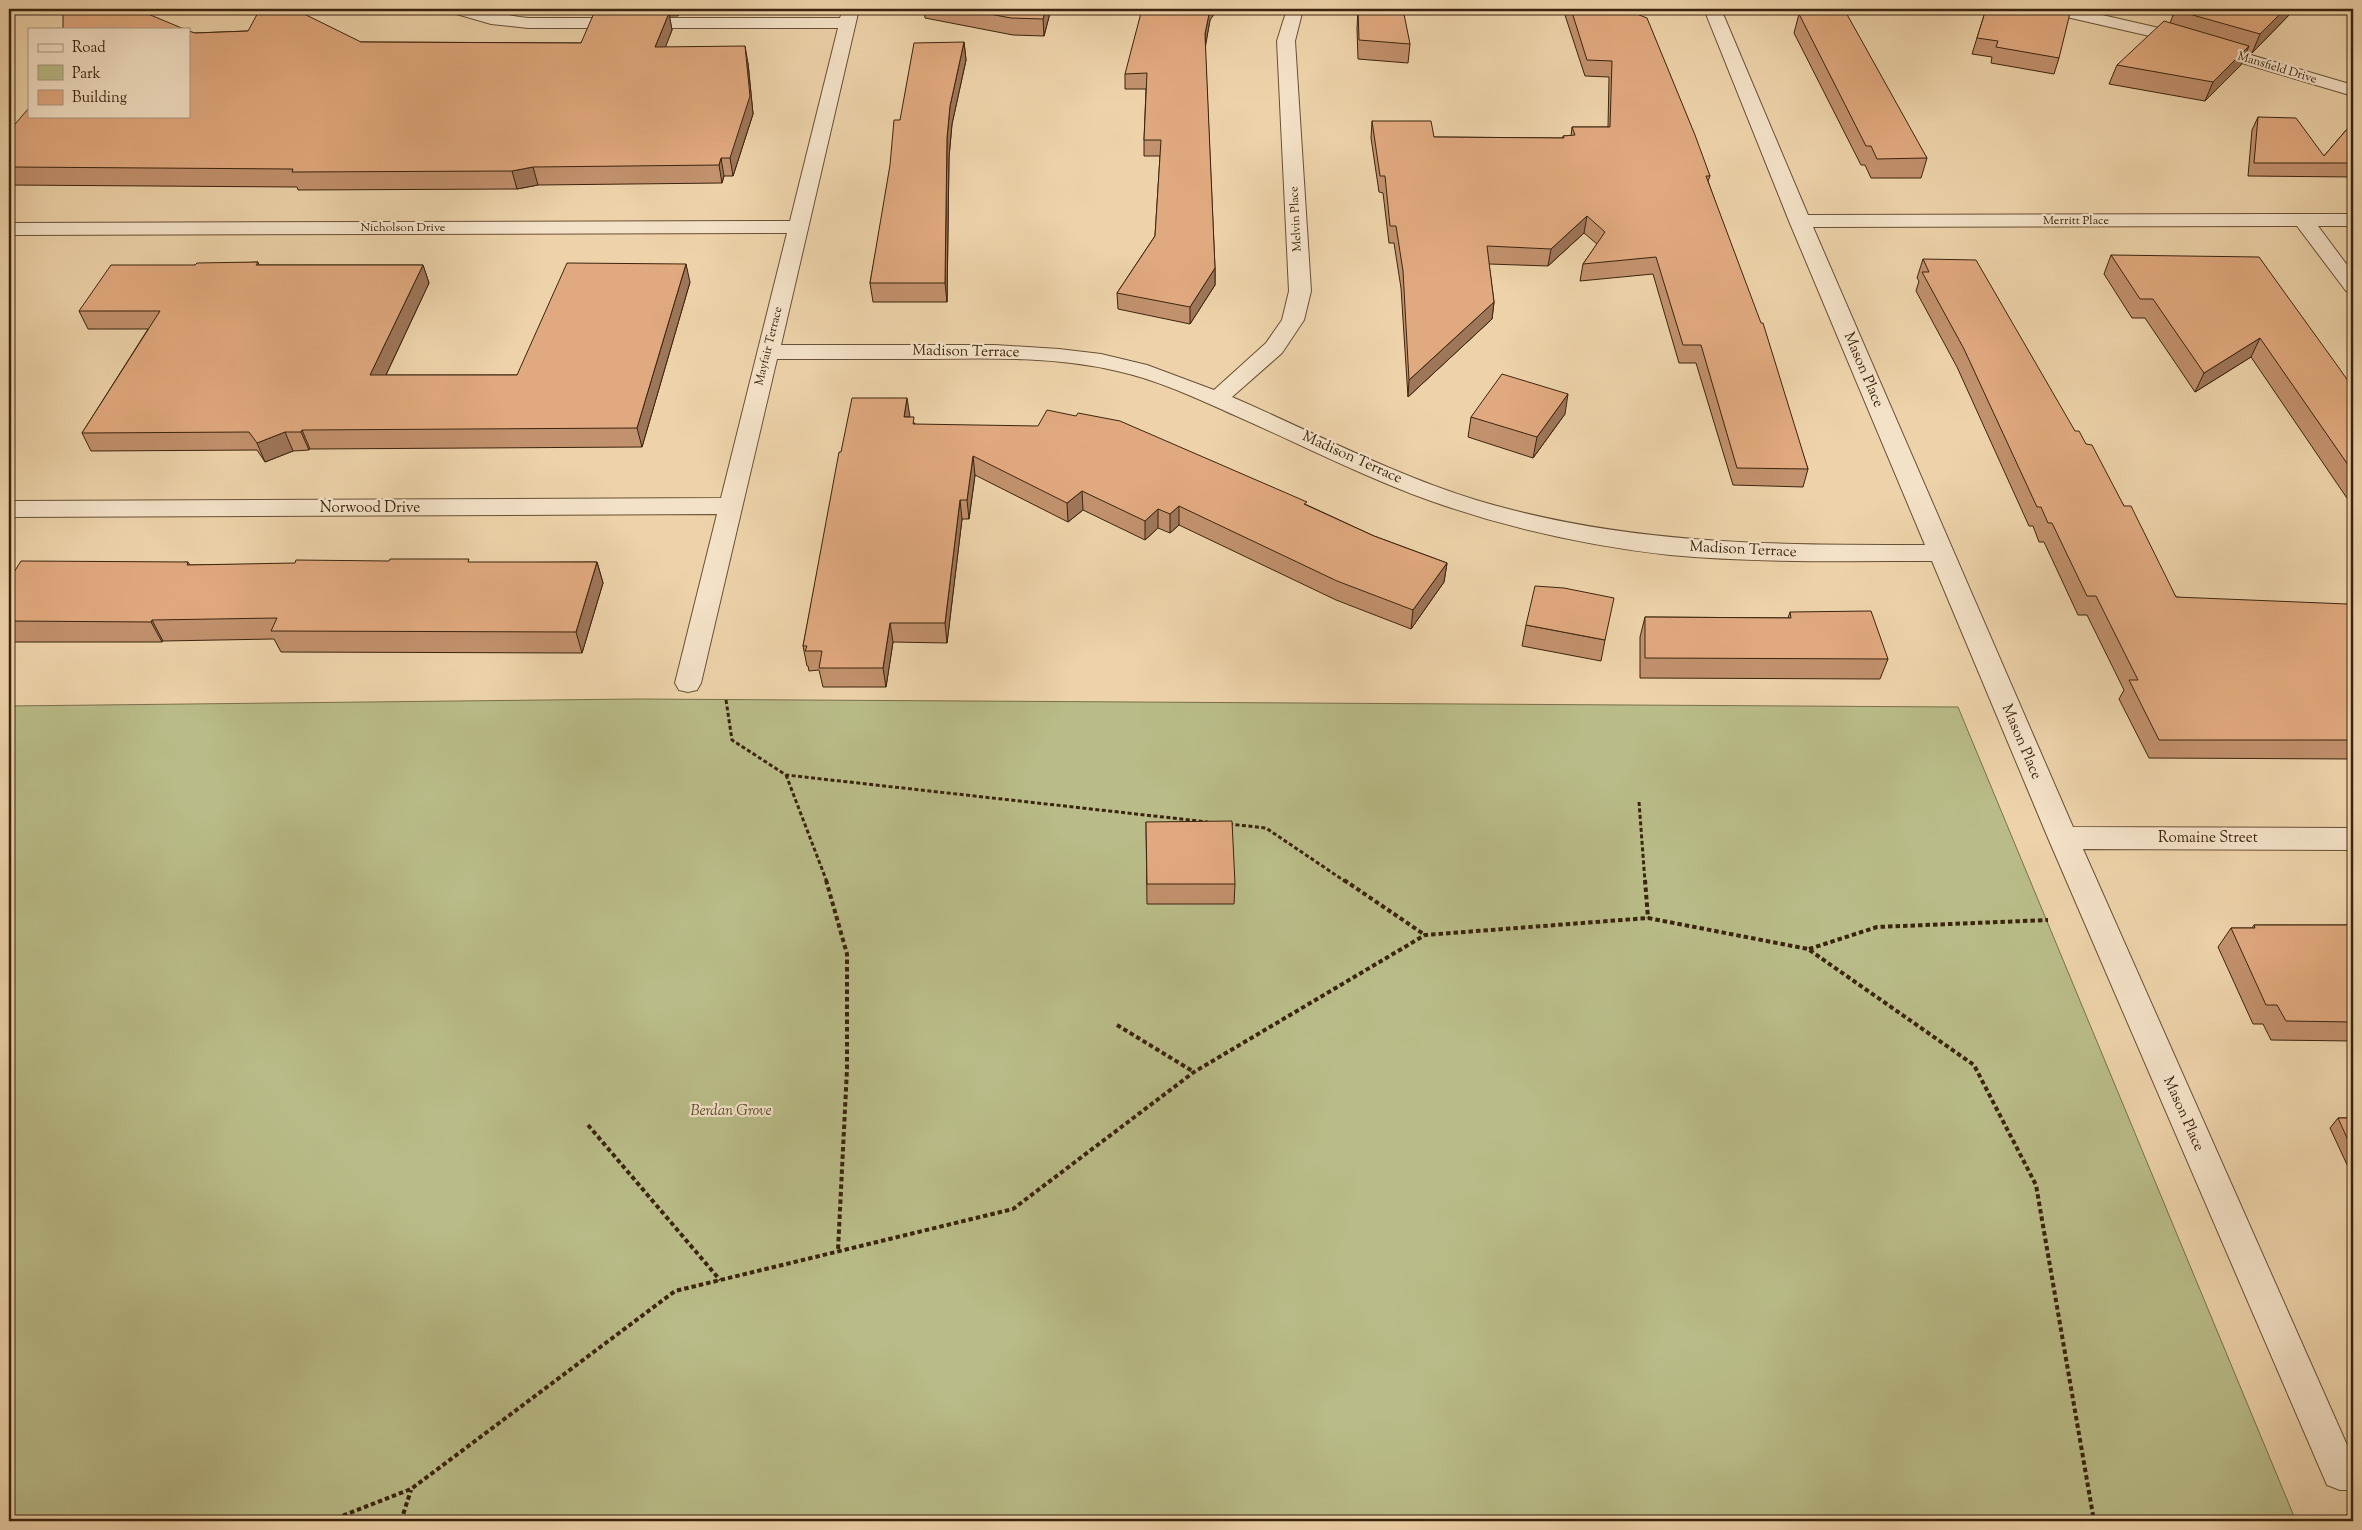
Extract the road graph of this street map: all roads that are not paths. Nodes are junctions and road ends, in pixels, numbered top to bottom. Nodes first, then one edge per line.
1 (459, 9) edge
2 (1295, 9) edge
3 (1712, 9) edge
4 (2055, 9) edge
5 (850, 16) edge
6 (2353, 92) edge
7 (2303, 220) junction
8 (2353, 220) edge
9 (1799, 221) junction
10 (798, 227) junction
11 (9, 229) edge
12 (2353, 287) edge
13 (768, 352) junction
14 (1217, 398) junction
15 (730, 506) junction
16 (9, 509) edge
17 (1941, 553) junction
18 (688, 683) dead end
19 (2062, 838) junction
20 (2353, 839) edge
21 (2346, 1472) edge

1 - 5 street
2 - 14 street, Melvin Place
3 - 9 street, Mason Place
4 - 6 street, Mansfield Drive
5 - 10 street, Mayfair Terrace
7 - 8 street, Merritt Place
7 - 9 street, Merritt Place
7 - 12 street
9 - 17 street, Mason Place
10 - 11 street, Nicholson Drive
10 - 13 street, Mayfair Terrace
13 - 14 street, Madison Terrace
13 - 15 street, Mayfair Terrace
14 - 17 street, Madison Terrace
15 - 16 street, Norwood Drive
15 - 18 street, Mayfair Terrace
17 - 19 street, Mason Place
19 - 20 street, Romaine Street
19 - 21 street, Mason Place

